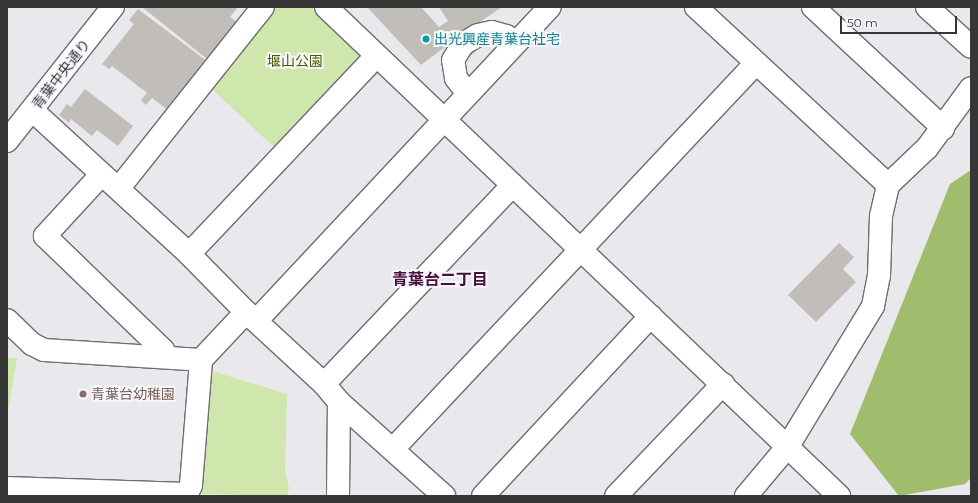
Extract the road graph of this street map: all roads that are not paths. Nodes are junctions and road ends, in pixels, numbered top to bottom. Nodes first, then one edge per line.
1 (113, 7) edge
2 (263, 7) edge
3 (326, 7) edge
4 (550, 7) edge
5 (696, 7) edge
6 (813, 7) edge
7 (927, 7) edge
8 (516, 43) junction
9 (971, 47) edge
10 (376, 56) junction
11 (756, 63) junction
12 (971, 88) edge
13 (468, 94) junction
14 (33, 111) junction
15 (444, 119) junction
16 (943, 128) junction
17 (7, 141) edge
18 (101, 175) junction
19 (513, 184) junction
20 (888, 185) junction
21 (119, 188) junction
22 (581, 249) junction
23 (189, 254) junction
24 (651, 316) junction
25 (251, 317) junction
26 (7, 320) edge
27 (164, 356) junction
28 (201, 360) junction
29 (324, 384) junction
30 (723, 384) junction
31 (339, 402) junction
32 (788, 446) junction
33 (394, 448) junction
34 (7, 488) edge
35 (338, 496) edge
36 (444, 496) edge
37 (483, 496) edge
38 (616, 496) edge
39 (746, 496) edge
40 (839, 496) edge

1 - 14 street, 青葉中央通り
2 - 21 street
3 - 10 street
4 - 8 street
5 - 11 street
6 - 16 street
7 - 9 street
8 - 13 street
8 - 13 street
10 - 15 street
10 - 23 street
11 - 20 street
11 - 22 street
12 - 16 street
13 - 15 street
14 - 17 street, 青葉中央通り
14 - 18 street
15 - 19 street
15 - 25 street
16 - 20 street
18 - 21 street
18 - 27 street
19 - 22 street
19 - 29 street
20 - 32 street
21 - 23 street
22 - 24 street
22 - 33 street
23 - 25 street
24 - 30 street
24 - 37 street
25 - 28 street
25 - 29 street
26 - 27 street
27 - 28 street
28 - 34 street
29 - 31 street
30 - 32 street
30 - 38 street
31 - 33 street
31 - 35 street
32 - 39 street
32 - 40 street
33 - 36 street

